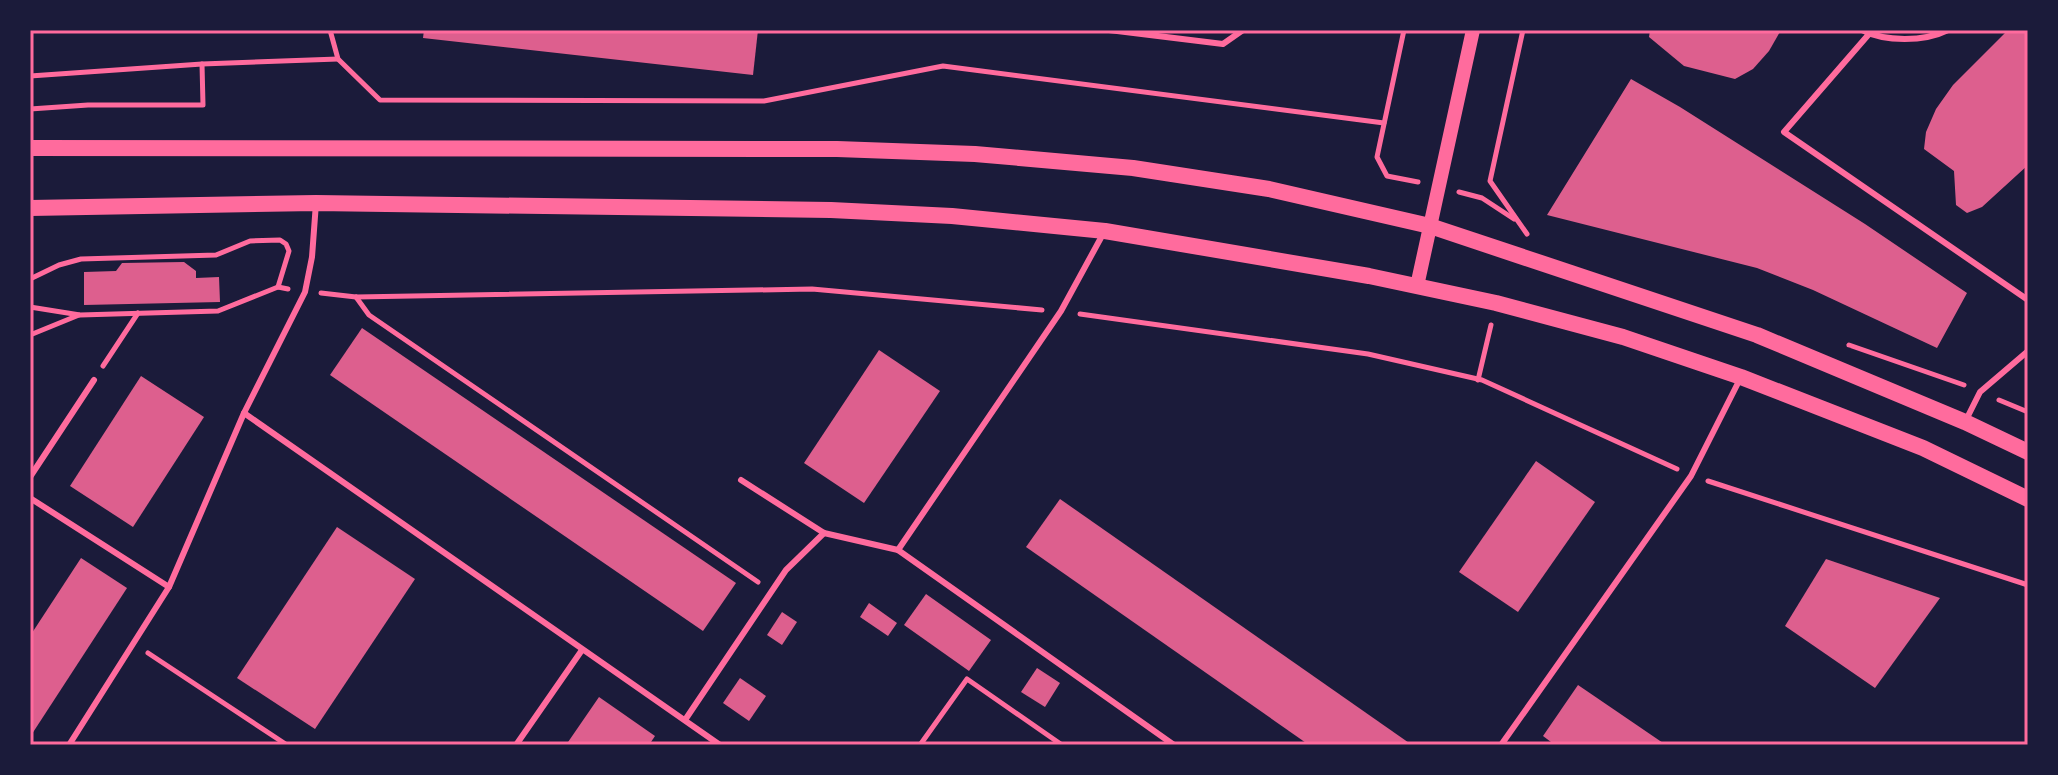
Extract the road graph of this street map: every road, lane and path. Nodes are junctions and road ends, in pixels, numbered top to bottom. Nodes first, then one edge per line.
1 (330, 30) edge
2 (1109, 30) edge
3 (1243, 30) edge
4 (1404, 30) edge
5 (1473, 30) edge
6 (1523, 30) edge
7 (1948, 30) edge
8 (1865, 32) edge
9 (338, 59) junction
10 (202, 64) junction
11 (30, 76) edge
12 (30, 109) edge
13 (1384, 123) junction
14 (30, 148) edge
15 (1387, 176) dead end
16 (316, 203) junction
17 (30, 208) edge
18 (1430, 226) junction
19 (1105, 231) junction
20 (1531, 239) dead end
21 (30, 279) edge
22 (1417, 286) junction
23 (278, 287) junction
24 (305, 292) junction
25 (356, 297) junction
26 (2028, 300) edge
27 (30, 307) edge
28 (1061, 311) junction
29 (138, 313) junction
30 (80, 315) junction
31 (30, 335) edge
32 (1841, 343) dead end
33 (2028, 351) edge
34 (1741, 377) junction
35 (94, 380) joint
36 (1980, 392) junction
37 (2028, 412) edge
38 (244, 413) junction
39 (1965, 422) junction
40 (2028, 452) edge
41 (1691, 476) junction
42 (30, 477) edge
43 (741, 480) dead end
44 (30, 498) edge
45 (2028, 499) edge
46 (824, 533) junction
47 (898, 550) junction
48 (2028, 585) edge
49 (169, 587) junction
50 (772, 592) junction
51 (134, 645) junction
52 (582, 650) junction
53 (685, 720) junction
54 (69, 745) edge
55 (287, 745) edge
56 (516, 745) edge
57 (720, 745) edge
58 (920, 745) edge
59 (1062, 745) edge
60 (1174, 745) edge
61 (1501, 745) edge

1 - 9 path
2 - 3 lane
4 - 13 path
5 - 18 street
6 - 20 path
7 - 8 lane
8 - 26 lane
9 - 10 path
9 - 13 path
10 - 11 path
10 - 12 path
13 - 15 path
14 - 18 main road
16 - 17 main road
16 - 19 main road
16 - 24 lane
18 - 22 street
18 - 39 main road
19 - 22 main road
19 - 28 lane
21 - 23 path
22 - 34 main road
23 - 24 path
23 - 29 path
24 - 25 path
24 - 38 lane
25 - 28 path
25 - 50 path
27 - 30 path
28 - 41 path
28 - 47 lane
29 - 30 path
29 - 35 path
30 - 31 path
32 - 36 path
33 - 36 lane
34 - 41 lane
34 - 45 main road
35 - 42 lane
36 - 37 path
36 - 39 lane
38 - 49 lane
38 - 52 lane
39 - 40 main road
41 - 48 path
41 - 61 lane
43 - 46 lane
44 - 49 lane
46 - 47 lane
46 - 50 lane
47 - 60 lane
49 - 51 lane
50 - 53 lane
51 - 54 lane
51 - 55 path
52 - 53 lane
52 - 56 lane
53 - 57 lane
58 - 59 path

